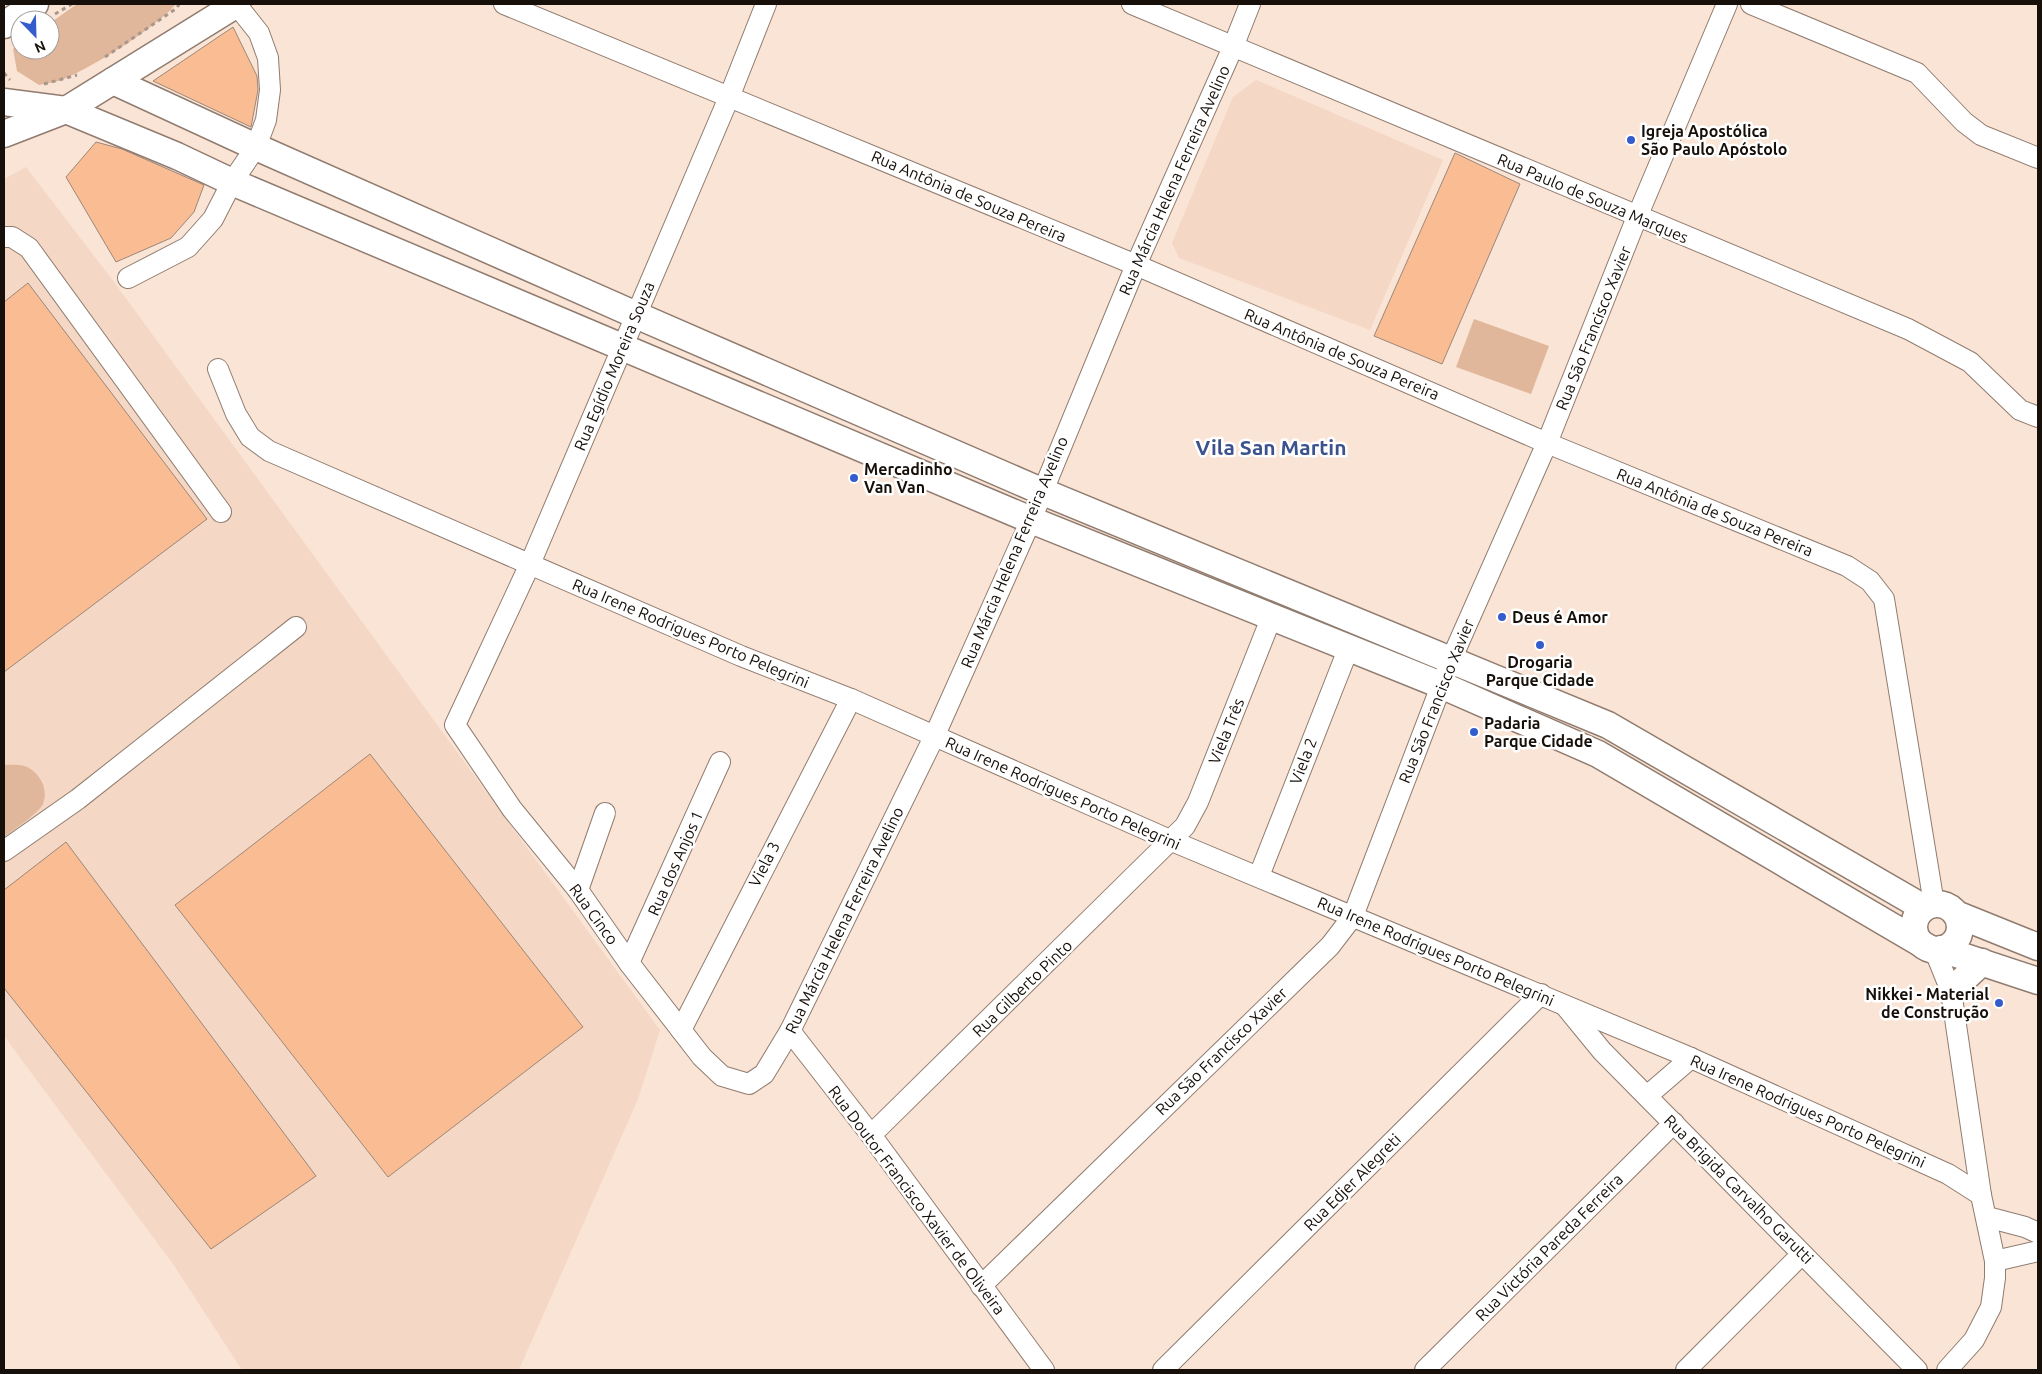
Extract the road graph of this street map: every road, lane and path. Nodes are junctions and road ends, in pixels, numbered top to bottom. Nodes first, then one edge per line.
1 (35, 4) edge
2 (72, 4) edge
3 (179, 4) edge
4 (236, 4) edge
5 (504, 4) edge
6 (766, 4) edge
7 (1132, 4) edge
8 (1250, 4) edge
9 (1727, 4) edge
10 (1751, 4) edge
11 (60, 12) edge
12 (199, 16) edge
13 (4, 25) edge
14 (1234, 47) junction
15 (109, 69) junction
16 (4, 73) edge
17 (82, 74) dead end
18 (36, 86) dead end
19 (7, 92) edge
20 (730, 96) junction
21 (66, 110) junction
22 (4, 134) edge
23 (256, 147) junction
24 (2038, 158) edge
25 (232, 182) junction
26 (1637, 217) junction
27 (4, 237) edge
28 (1136, 266) junction
29 (128, 278) dead end
30 (636, 315) junction
31 (622, 346) junction
32 (218, 369) dead end
33 (2038, 417) edge
34 (1547, 443) junction
35 (1041, 491) junction
36 (221, 512) dead end
37 (1031, 520) junction
38 (530, 564) junction
39 (1272, 616) junction
40 (296, 627) dead end
41 (1349, 647) junction
42 (1451, 660) junction
43 (1441, 685) junction
44 (851, 699) junction
45 (455, 725) joint
46 (934, 737) junction
47 (720, 762) dead end
48 (605, 813) dead end
49 (1172, 841) junction
50 (4, 851) edge
51 (1259, 876) junction
52 (578, 890) junction
53 (1938, 909) junction
54 (1353, 916) junction
55 (2038, 947) edge
56 (1934, 948) junction
57 (1982, 962) junction
58 (629, 963) junction
59 (2038, 981) edge
60 (1950, 991) junction
61 (1541, 994) junction
62 (1564, 1005) junction
63 (681, 1030) junction
64 (790, 1031) junction
65 (1690, 1058) junction
66 (749, 1084) joint
67 (1647, 1096) junction
68 (1674, 1124) junction
69 (871, 1135) junction
70 (1976, 1161) junction
71 (1948, 1174) junction
72 (1981, 1195) junction
73 (1987, 1217) junction
74 (2038, 1233) edge
75 (2038, 1251) edge
76 (1802, 1254) junction
77 (1995, 1261) junction
78 (981, 1286) junction
79 (1044, 1370) edge
80 (1163, 1370) edge
81 (1425, 1370) edge
82 (1686, 1370) edge
83 (1918, 1370) edge
84 (1947, 1370) edge

1 - 13 main road
2 - 11 path
3 - 15 path
4 - 12 main road
4 - 23 street
5 - 20 street, Rua Antônia de Souza Pereira
6 - 20 street, Rua Egídio Moreira Souza
7 - 14 street, Rua Paulo de Souza Marques
8 - 14 street, Rua Márcia Helena Ferreira Avelino
9 - 26 street, Rua São Francisco Xavier
10 - 24 street
12 - 15 main road
14 - 26 street, Rua Paulo de Souza Marques
14 - 28 street, Rua Márcia Helena Ferreira Avelino
15 - 21 main road
15 - 23 main road
16 - 19 path
17 - 18 path
19 - 21 main road
20 - 28 street, Rua Antônia de Souza Pereira
20 - 30 street, Rua Egídio Moreira Souza
21 - 22 main road
21 - 25 main road
23 - 25 street
23 - 30 main road
25 - 29 street
25 - 31 main road
26 - 33 street, Rua Paulo de Souza Marques
26 - 34 street, Rua São Francisco Xavier
27 - 36 street
28 - 34 street, Rua Antônia de Souza Pereira
28 - 35 street, Rua Márcia Helena Ferreira Avelino
30 - 31 street, Rua Egídio Moreira Souza
30 - 35 main road
31 - 37 main road
31 - 38 street, Rua Egídio Moreira Souza
32 - 38 street, Rua Irene Rodrigues Porto Pelegrini
34 - 42 street, Rua São Francisco Xavier
34 - 53 street, Rua Antônia de Souza Pereira
35 - 37 street, Rua Márcia Helena Ferreira Avelino
35 - 42 main road
37 - 39 main road
37 - 46 street, Rua Márcia Helena Ferreira Avelino
38 - 44 street, Rua Irene Rodrigues Porto Pelegrini
38 - 45 street, Rua Egídio Moreira Souza
39 - 41 main road
39 - 49 street, Viela Três
40 - 50 street
41 - 43 main road
41 - 51 street, Viela 2
42 - 43 street, Rua São Francisco Xavier
42 - 53 main road
43 - 54 street, Rua São Francisco Xavier
43 - 56 main road
44 - 46 street, Rua Irene Rodrigues Porto Pelegrini
44 - 63 street, Viela 3
45 - 52 street, Rua Cinco
46 - 49 street, Rua Irene Rodrigues Porto Pelegrini
46 - 64 street, Rua Márcia Helena Ferreira Avelino
47 - 58 street, Rua dos Anjos 1
48 - 52 street
49 - 51 street, Rua Irene Rodrigues Porto Pelegrini
49 - 69 street, Rua Gilberto Pinto
51 - 54 street, Rua Irene Rodrigues Porto Pelegrini
52 - 58 street, Rua Cinco
53 - 55 main road
53 - 56 main road
53 - 56 main road
54 - 61 street, Rua Irene Rodrigues Porto Pelegrini
54 - 78 street, Rua São Francisco Xavier
56 - 57 main road
56 - 60 street
57 - 59 main road
57 - 60 main road
58 - 63 street, Rua Cinco
60 - 70 street
61 - 62 street, Rua Irene Rodrigues Porto Pelegrini
61 - 80 street, Rua Edjer Alegreti
62 - 65 street, Rua Irene Rodrigues Porto Pelegrini
62 - 67 street, Rua Brigida Carvalho Garutti
63 - 66 street, Rua Cinco
64 - 66 street, Rua Márcia Helena Ferreira Avelino
64 - 69 street, Rua Doutor Francisco Xavier de Oliveira
65 - 67 street
65 - 71 street, Rua Irene Rodrigues Porto Pelegrini
67 - 68 street, Rua Brigida Carvalho Garutti
68 - 76 street, Rua Brigida Carvalho Garutti
68 - 81 street, Rua Victória Pareda Ferreira
69 - 78 street, Rua Doutor Francisco Xavier de Oliveira
70 - 71 street
70 - 72 street
71 - 72 street, Rua Irene Rodrigues Porto Pelegrini
72 - 73 street
73 - 74 street
73 - 77 street
75 - 77 street
76 - 82 street
76 - 83 street, Rua Brigida Carvalho Garutti
77 - 84 street
78 - 79 street, Rua Doutor Francisco Xavier de Oliveira

